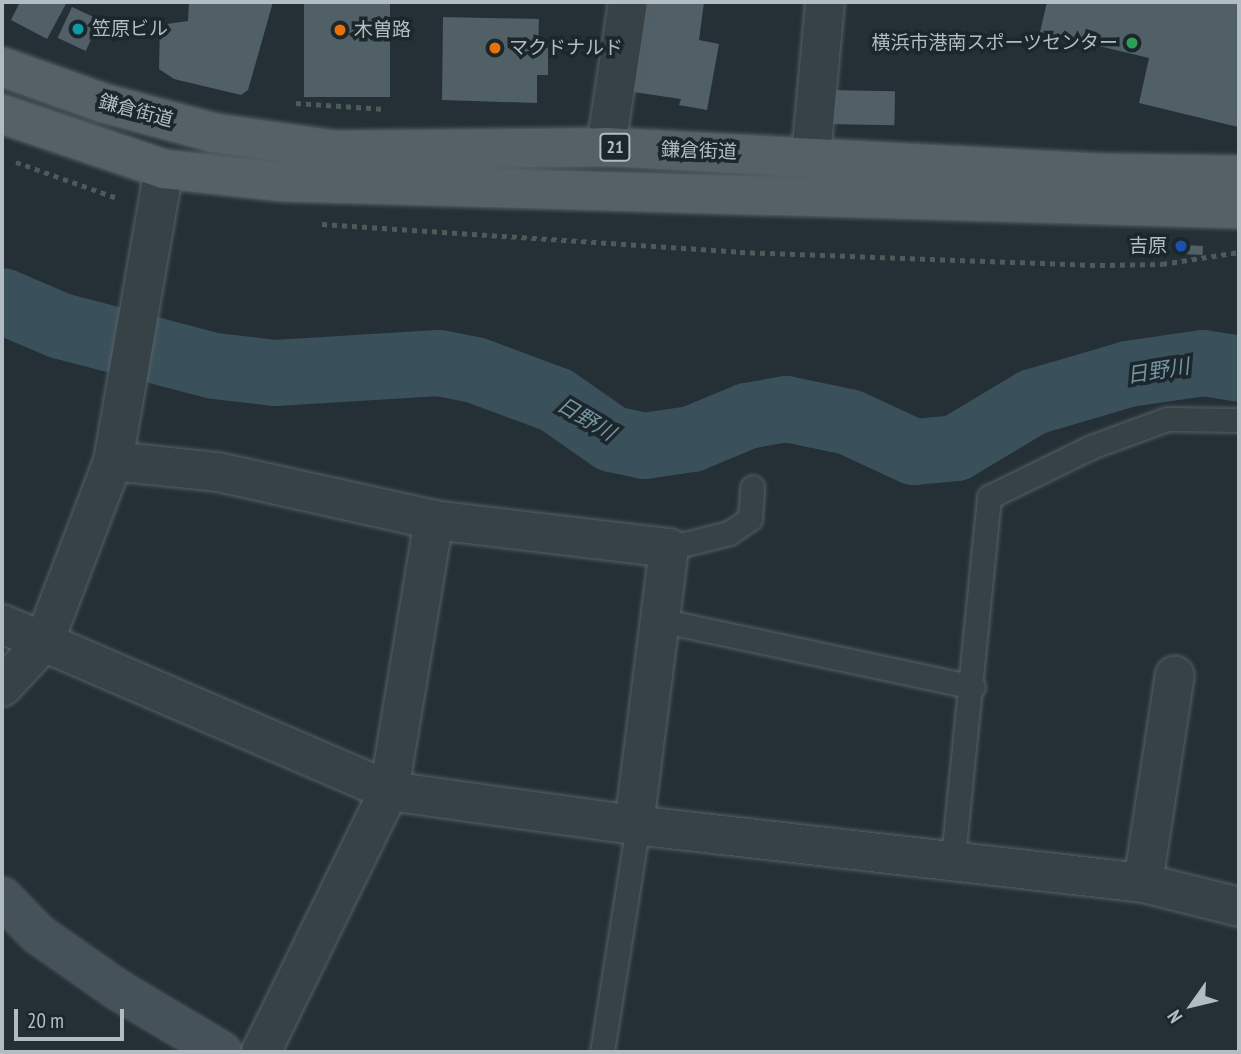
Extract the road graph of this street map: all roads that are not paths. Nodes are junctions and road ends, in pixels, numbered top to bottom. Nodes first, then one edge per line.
1 (628, 2) edge
2 (825, 2) edge
3 (2, 67) edge
4 (2, 114) edge
5 (606, 147) junction
6 (811, 156) junction
7 (164, 169) junction
8 (1239, 175) edge
9 (1239, 209) edge
10 (1239, 420) edge
11 (113, 461) junction
12 (752, 487) dead end
13 (434, 520) junction
14 (668, 548) junction
15 (659, 620) junction
16 (2, 624) edge
17 (44, 642) junction
18 (1175, 675) dead end
19 (2, 687) edge
20 (973, 687) junction
21 (388, 791) junction
22 (636, 825) junction
23 (953, 858) junction
24 (1143, 883) junction
25 (2, 897) edge
26 (1239, 907) edge
27 (222, 1052) edge
28 (261, 1052) edge
29 (602, 1052) edge

1 - 5 street
2 - 6 street
3 - 5 main road, 鎌倉街道 / 21
4 - 7 main road
5 - 6 main road, 鎌倉街道 / 21
6 - 8 main road, 鎌倉街道 / 21
7 - 9 main road
7 - 11 street
10 - 20 lane
11 - 13 street
11 - 17 street
12 - 14 lane
13 - 14 street
13 - 21 street
14 - 15 street
15 - 20 lane
15 - 22 street
16 - 17 street
17 - 19 street
17 - 21 street
18 - 24 street
20 - 23 lane
21 - 22 street
21 - 28 street
22 - 23 street
22 - 29 lane
23 - 24 street
24 - 26 street
25 - 27 street

